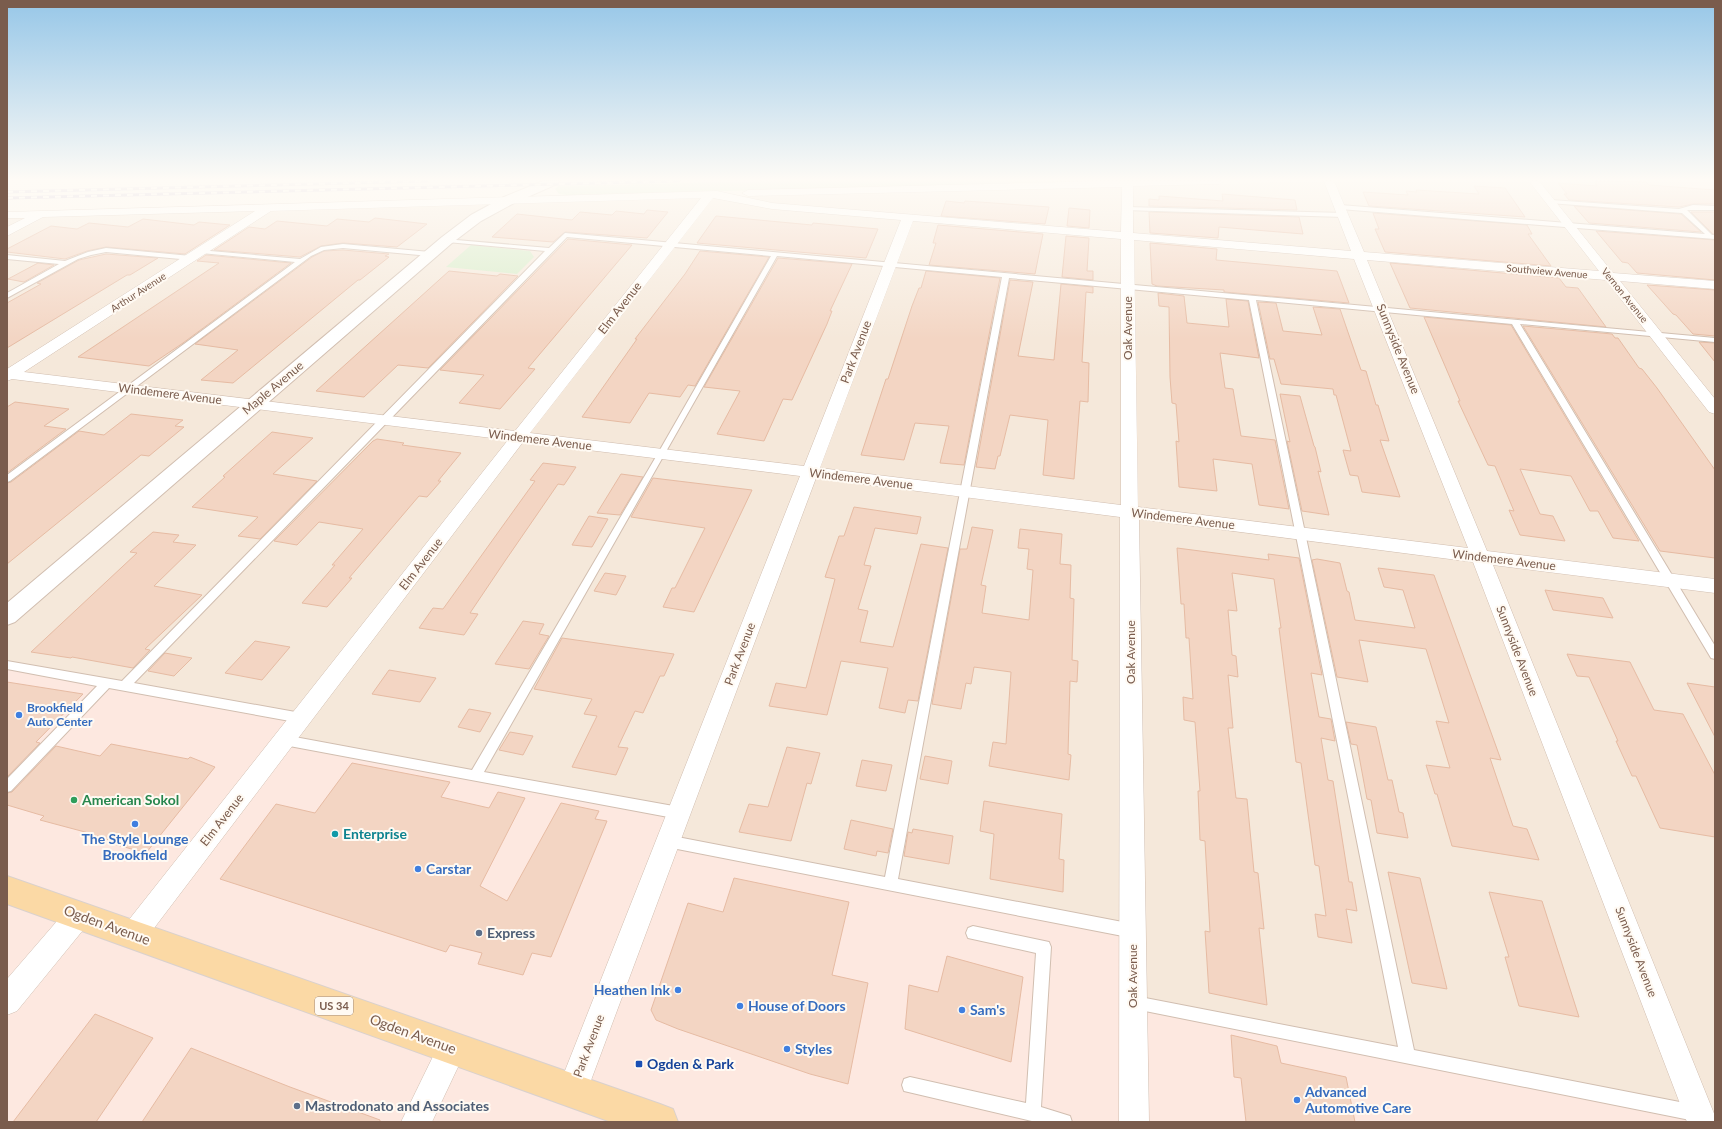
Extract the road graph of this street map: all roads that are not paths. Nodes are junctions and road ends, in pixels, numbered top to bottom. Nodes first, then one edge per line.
1 (228, 234) edge
2 (455, 234) edge
3 (679, 234) edge
4 (902, 234) edge
5 (1099, 234) edge
6 (1352, 234) edge
7 (1576, 234) edge
8 (1683, 234) edge
9 (1127, 236) junction
10 (1713, 236) edge
11 (447, 240) junction
12 (670, 245) junction
13 (550, 250) junction
14 (196, 254) junction
15 (430, 254) junction
16 (775, 254) junction
17 (1361, 255) junction
18 (7, 257) edge
19 (302, 261) junction
20 (65, 263) junction
21 (890, 265) junction
22 (1006, 275) junction
23 (1609, 276) junction
24 (1715, 285) edge
25 (1128, 287) junction
26 (7, 296) edge
27 (1252, 298) junction
28 (1382, 310) junction
29 (1515, 322) junction
30 (1656, 335) junction
31 (1715, 340) edge
32 (8, 375) edge
33 (129, 389) junction
34 (253, 405) junction
35 (1715, 409) edge
36 (384, 420) junction
37 (519, 437) junction
38 (661, 455) junction
39 (810, 472) junction
40 (7, 479) edge
41 (966, 492) junction
42 (1130, 513) junction
43 (1299, 533) junction
44 (1480, 557) junction
45 (1670, 580) junction
46 (1715, 586) edge
47 (7, 616) edge
48 (1715, 655) edge
49 (7, 665) edge
50 (107, 683) junction
51 (124, 686) junction
52 (301, 718) junction
53 (284, 740) junction
54 (475, 776) junction
55 (7, 787) edge
56 (678, 813) junction
57 (667, 841) junction
58 (890, 884) junction
59 (8, 891) edge
60 (79, 915) junction
61 (1133, 931) junction
62 (973, 933) dead end
63 (133, 935) junction
64 (7, 1001) edge
65 (1133, 1002) junction
66 (452, 1048) junction
67 (1408, 1056) junction
68 (910, 1085) dead end
69 (572, 1091) junction
70 (1033, 1113) junction
71 (1701, 1118) edge
72 (416, 1122) edge
73 (660, 1122) edge
74 (1064, 1122) edge
75 (1134, 1122) edge

1 - 14 street, Arthur Avenue
2 - 11 street, Maple Avenue
3 - 12 street, Elm Avenue
4 - 21 street, Park Avenue
5 - 9 street, Southview Avenue
6 - 17 street, Sunnyside Avenue
7 - 23 street, Vernon Avenue
8 - 10 lane
9 - 17 street, Southview Avenue
9 - 25 street, Oak Avenue
11 - 13 lane
11 - 15 street, Maple Avenue
12 - 13 lane
12 - 16 lane
12 - 37 street, Elm Avenue
13 - 36 lane
14 - 19 lane
14 - 20 lane
14 - 32 street, Arthur Avenue
15 - 19 lane
15 - 34 street, Maple Avenue
16 - 21 lane
16 - 38 lane
17 - 23 street, Southview Avenue
17 - 28 street, Sunnyside Avenue
18 - 20 lane
19 - 33 lane
20 - 26 lane
21 - 22 lane
21 - 39 street, Park Avenue
22 - 25 lane
22 - 41 lane
23 - 24 street, Southview Avenue
23 - 30 street, Vernon Avenue
25 - 27 lane
25 - 42 street, Oak Avenue
27 - 28 lane
27 - 43 lane
28 - 29 lane
28 - 44 street, Sunnyside Avenue
29 - 30 lane
29 - 45 lane
30 - 31 lane
30 - 35 street, Vernon Avenue
32 - 33 street, Windemere Avenue
33 - 34 street, Windemere Avenue
33 - 40 lane
34 - 36 street, Windemere Avenue
34 - 47 street, Maple Avenue
36 - 37 street, Windemere Avenue
36 - 51 lane
37 - 38 street, Windemere Avenue
37 - 52 street, Elm Avenue
38 - 39 street, Windemere Avenue
38 - 54 lane
39 - 41 street, Windemere Avenue
39 - 56 street, Park Avenue
41 - 42 street, Windemere Avenue
41 - 58 lane
42 - 43 street, Windemere Avenue
42 - 61 street, Oak Avenue
43 - 44 street, Windemere Avenue
43 - 67 lane
44 - 45 street, Windemere Avenue
44 - 71 street, Sunnyside Avenue
45 - 46 street, Windemere Avenue
45 - 48 lane
49 - 50 lane
50 - 51 lane
50 - 55 lane
51 - 52 lane
52 - 53 street, Elm Avenue
53 - 54 lane
53 - 63 street, Elm Avenue
54 - 56 lane
56 - 57 street, Park Avenue
57 - 58 lane
57 - 69 street, Park Avenue
58 - 61 lane
59 - 60 main road, Ogden Avenue / US 34
60 - 63 main road, Ogden Avenue / US 34
60 - 64 street
61 - 65 street, Oak Avenue
62 - 70 lane
63 - 66 main road, Ogden Avenue / US 34
65 - 67 lane
65 - 75 street, Oak Avenue
66 - 69 main road, Ogden Avenue / US 34
66 - 72 street
67 - 71 lane
68 - 70 lane
69 - 73 main road, Ogden Avenue / US 34
70 - 74 lane

